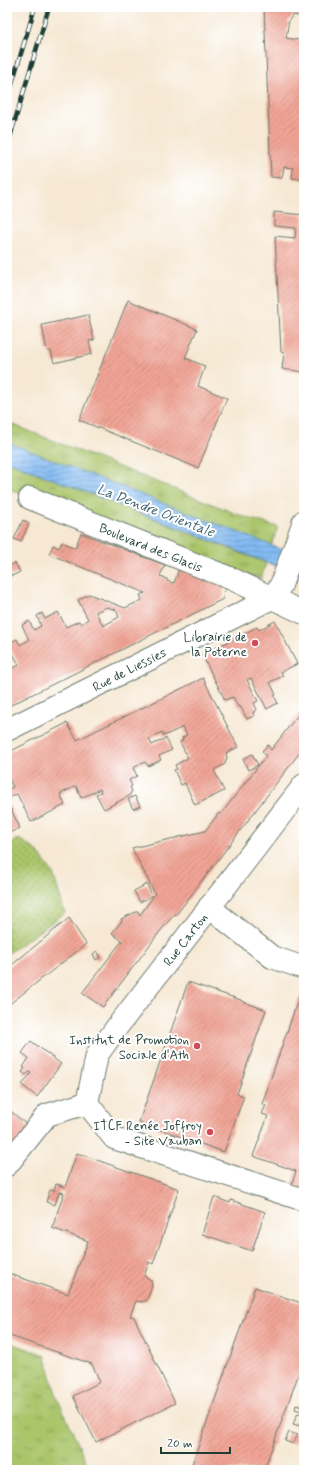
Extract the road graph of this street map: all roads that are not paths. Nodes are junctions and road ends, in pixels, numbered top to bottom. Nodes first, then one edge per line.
1 (30, 498) dead end
2 (301, 529) edge
3 (272, 598) junction
4 (304, 613) edge
5 (7, 730) edge
6 (304, 785) edge
7 (209, 907) junction
8 (304, 968) edge
9 (87, 1103) junction
10 (7, 1165) edge
11 (304, 1200) edge

1 - 3 street, Boulevard des Glacis
2 - 3 street
3 - 4 street
3 - 5 street, Rue de Liessies
6 - 7 street, Rue Carton
7 - 8 street
7 - 9 street, Rue Carton
9 - 10 street
9 - 11 street

